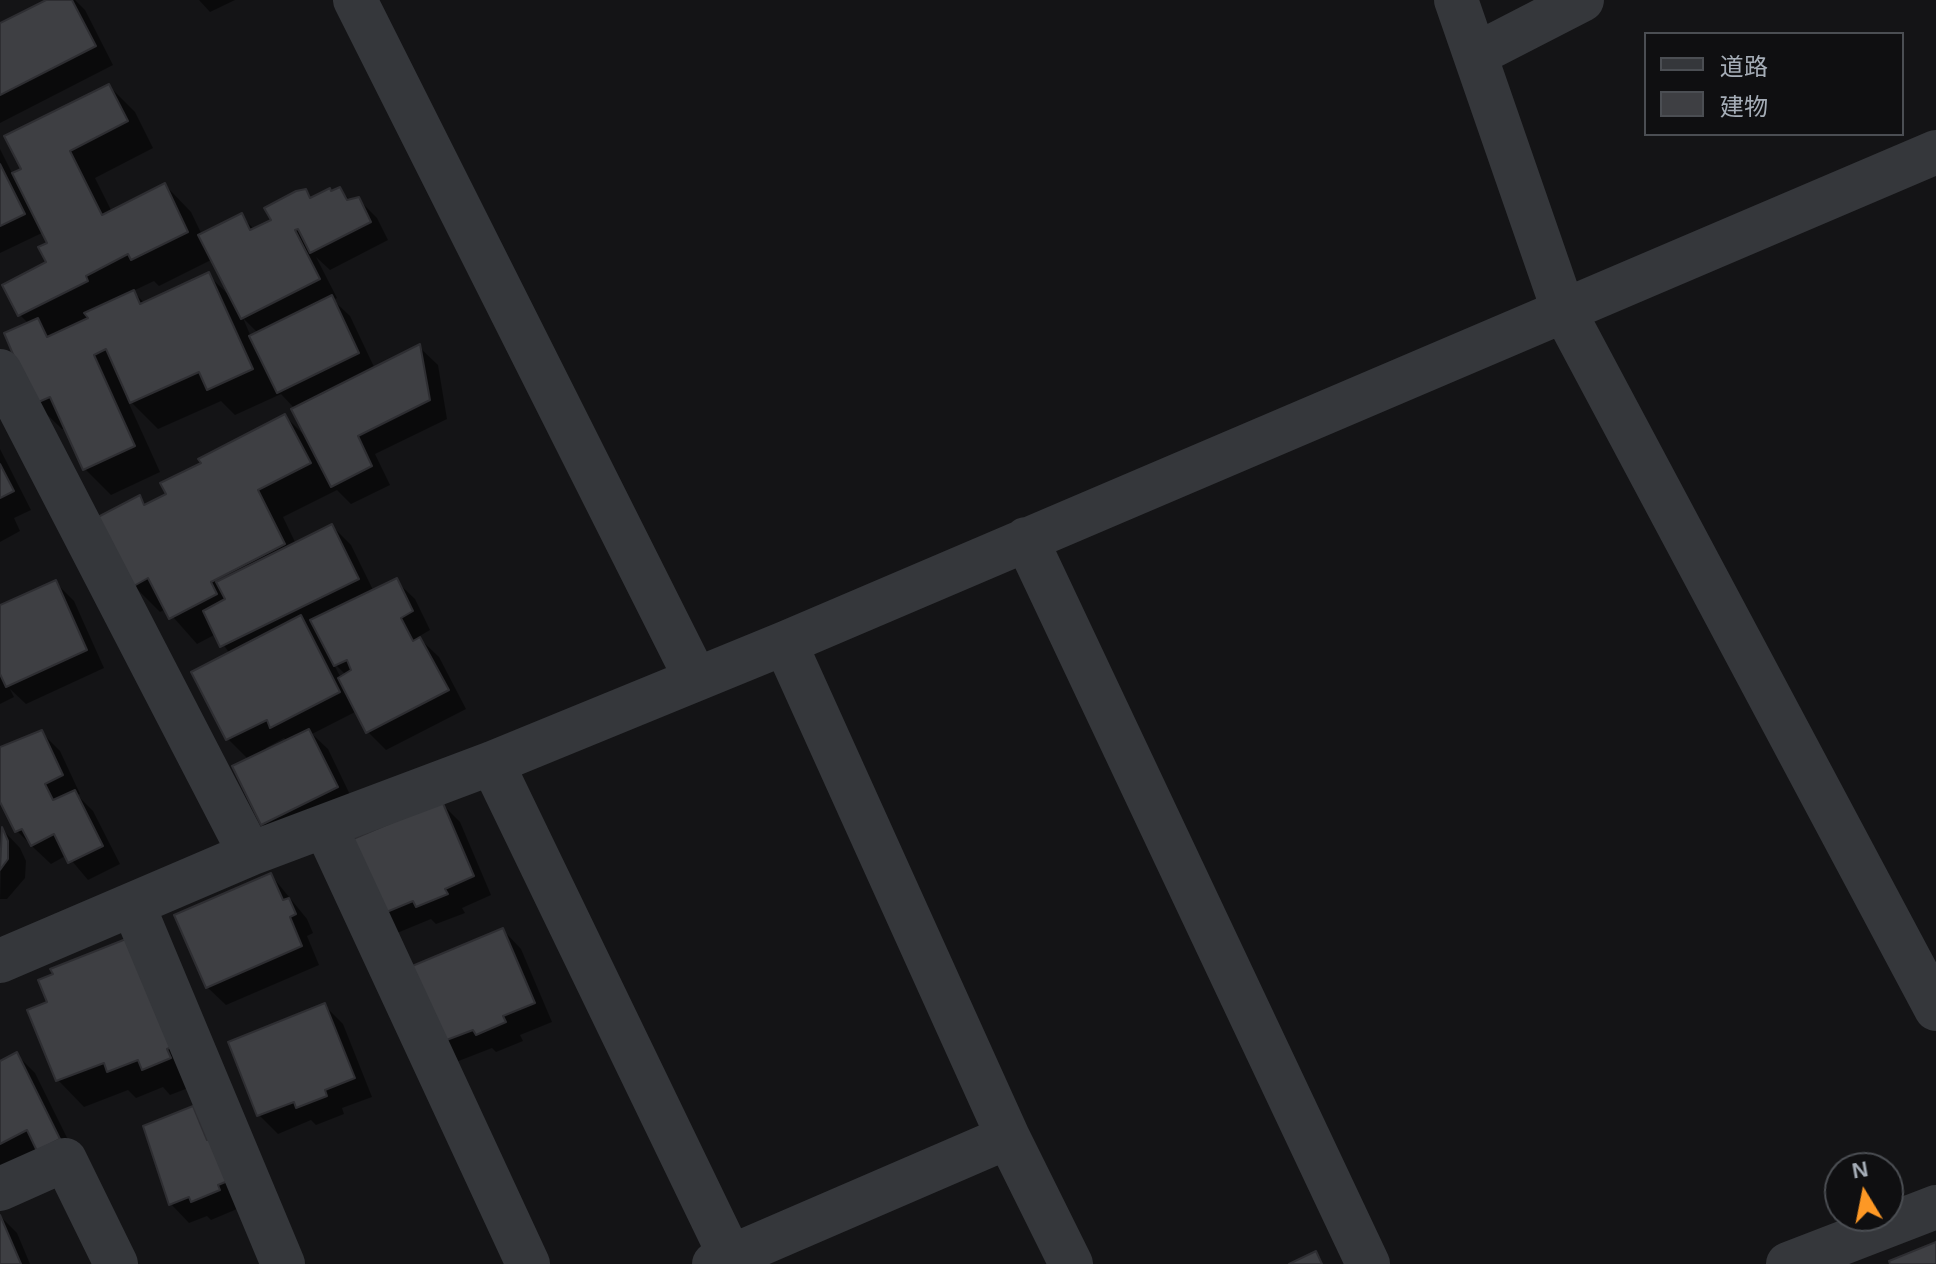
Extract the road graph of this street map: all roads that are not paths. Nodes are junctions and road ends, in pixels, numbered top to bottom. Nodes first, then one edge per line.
1 (355, 0) edge
2 (1456, 0) edge
3 (1582, 0) edge
4 (1477, 54) junction
5 (1936, 152) edge
6 (1563, 309) junction
7 (0, 371) edge
8 (1026, 539) junction
9 (785, 643) junction
10 (695, 677) junction
11 (492, 763) junction
12 (325, 826) junction
13 (250, 854) junction
14 (133, 905) junction
15 (0, 961) edge
16 (1936, 1009) edge
17 (1008, 1137) junction
18 (0, 1189) edge
19 (1936, 1207) edge
20 (726, 1262) edge
21 (116, 1264) edge
22 (283, 1264) edge
23 (528, 1264) edge
24 (1071, 1264) edge
25 (1368, 1264) edge
26 (1788, 1264) edge

1 - 10 street
2 - 4 street
3 - 4 street
4 - 6 street
5 - 6 street
6 - 8 street
6 - 16 street
7 - 13 street
8 - 9 street
8 - 25 street
9 - 10 street
9 - 17 street
10 - 11 street
11 - 12 street
11 - 20 street
12 - 13 street
12 - 23 street
13 - 14 street
14 - 15 street
14 - 22 street
17 - 20 street
17 - 24 street
18 - 21 street
19 - 26 street

